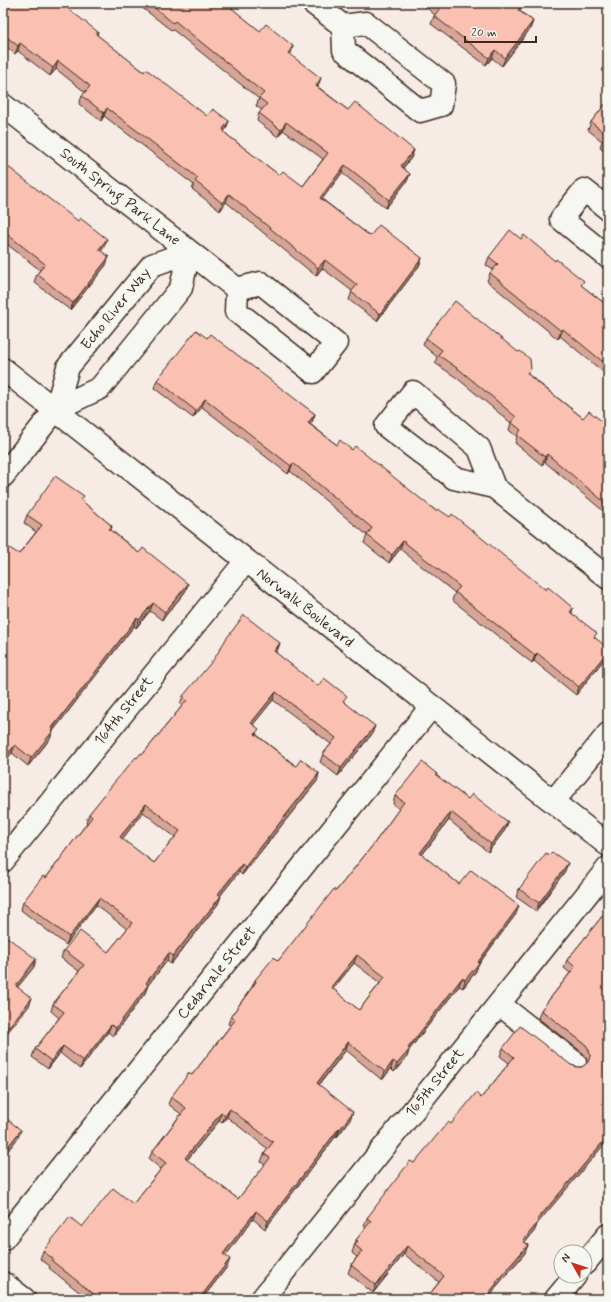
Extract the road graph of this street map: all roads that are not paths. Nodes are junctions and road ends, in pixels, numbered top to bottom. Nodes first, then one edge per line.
1 (313, 3) edge
2 (343, 26) junction
3 (3, 105) edge
4 (608, 209) edge
5 (189, 252) junction
6 (608, 257) edge
7 (237, 289) junction
8 (3, 369) edge
9 (56, 409) junction
10 (3, 476) edge
11 (494, 487) junction
12 (246, 561) junction
13 (608, 578) edge
14 (431, 707) junction
15 (608, 734) edge
16 (553, 802) junction
17 (608, 845) edge
18 (3, 861) edge
19 (608, 868) edge
20 (499, 1004) junction
21 (575, 1063) dead end
22 (608, 1234) edge
23 (3, 1239) edge
24 (593, 1253) edge
25 (3, 1282) edge
26 (568, 1284) edge
27 (24, 1299) edge
28 (262, 1299) edge
29 (556, 1299) edge

1 - 2 street
2 - 2 street
3 - 5 street, South Spring Park Lane
4 - 6 street
5 - 7 street, South Spring Park Lane
5 - 9 street
5 - 9 street, Echo River Way
7 - 7 street
8 - 9 street, Norwalk Boulevard
9 - 10 street
9 - 12 street, Norwalk Boulevard
11 - 11 street
11 - 13 street
12 - 14 street, Norwalk Boulevard
12 - 18 street, 164th Street
14 - 16 street, Norwalk Boulevard
14 - 23 street, Cedarvale Street
15 - 16 street
16 - 17 street, Norwalk Boulevard
19 - 20 street, 165th Street
20 - 21 street
20 - 28 street, 165th Street
22 - 24 street
25 - 27 street
26 - 29 street

